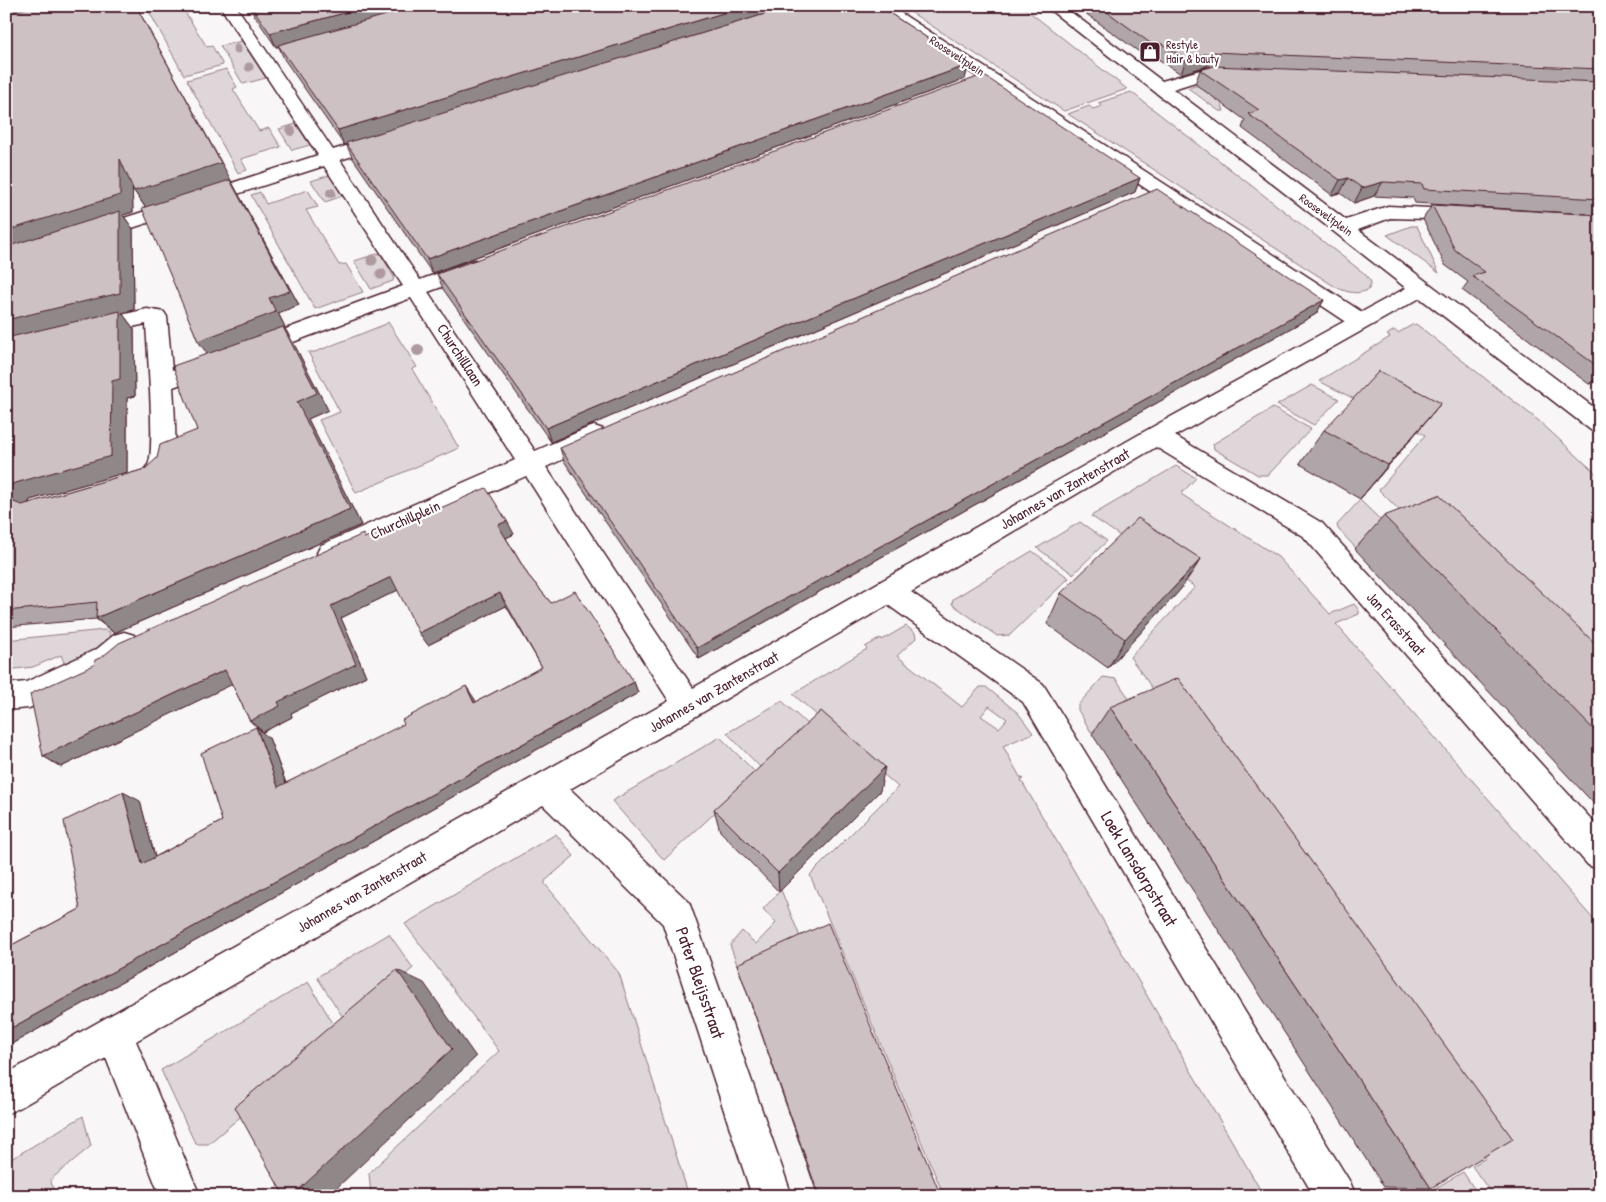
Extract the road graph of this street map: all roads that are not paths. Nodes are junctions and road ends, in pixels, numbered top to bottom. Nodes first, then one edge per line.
1 (228, 6) edge
2 (879, 6) edge
3 (1053, 6) edge
4 (1256, 75) edge
5 (990, 78) junction
6 (971, 85) edge
7 (1159, 88) junction
8 (395, 137) edge
9 (328, 157) junction
10 (1482, 215) edge
11 (1344, 228) junction
12 (81, 238) edge
13 (489, 262) edge
14 (1422, 288) junction
15 (416, 289) junction
16 (1360, 321) junction
17 (72, 334) edge
18 (162, 382) junction
19 (1600, 425) edge
20 (613, 427) edge
21 (1156, 436) junction
22 (531, 463) junction
23 (132, 483) edge
24 (311, 562) edge
25 (890, 591) junction
26 (150, 632) edge
27 (6, 697) edge
28 (689, 706) junction
29 (546, 787) junction
30 (1600, 854) edge
31 (114, 1033) junction
32 (6, 1095) edge
33 (180, 1196) edge
34 (772, 1196) edge
35 (1336, 1196) edge

1 - 9 street, Churchilllaan
2 - 5 street, Rooseveltplein
3 - 7 street, Rooseveltplein
4 - 7 street
5 - 6 street
5 - 16 street, Rooseveltplein
7 - 11 street, Rooseveltplein
8 - 9 street
9 - 12 street
9 - 15 street, Churchilllaan
10 - 11 street
11 - 14 street, Rooseveltplein
13 - 15 street
14 - 16 street, Johannes van Zantenstraat
14 - 19 street, Rooseveltplein
15 - 18 street
15 - 22 street, Churchilllaan
16 - 21 street, Johannes van Zantenstraat
17 - 18 street
18 - 23 street
20 - 22 street, Churchillplein
21 - 25 street, Johannes van Zantenstraat
21 - 30 street, Jan Erasstraat
22 - 24 street, Churchillplein
22 - 28 street, Churchilllaan
25 - 28 street, Johannes van Zantenstraat
25 - 35 street, Loek Lansdorpstraat
26 - 27 street
28 - 29 street, Johannes van Zantenstraat
29 - 31 street, Johannes van Zantenstraat
29 - 34 street, Pater Bleijsstraat
31 - 32 street, Johannes van Zantenstraat
31 - 33 street

